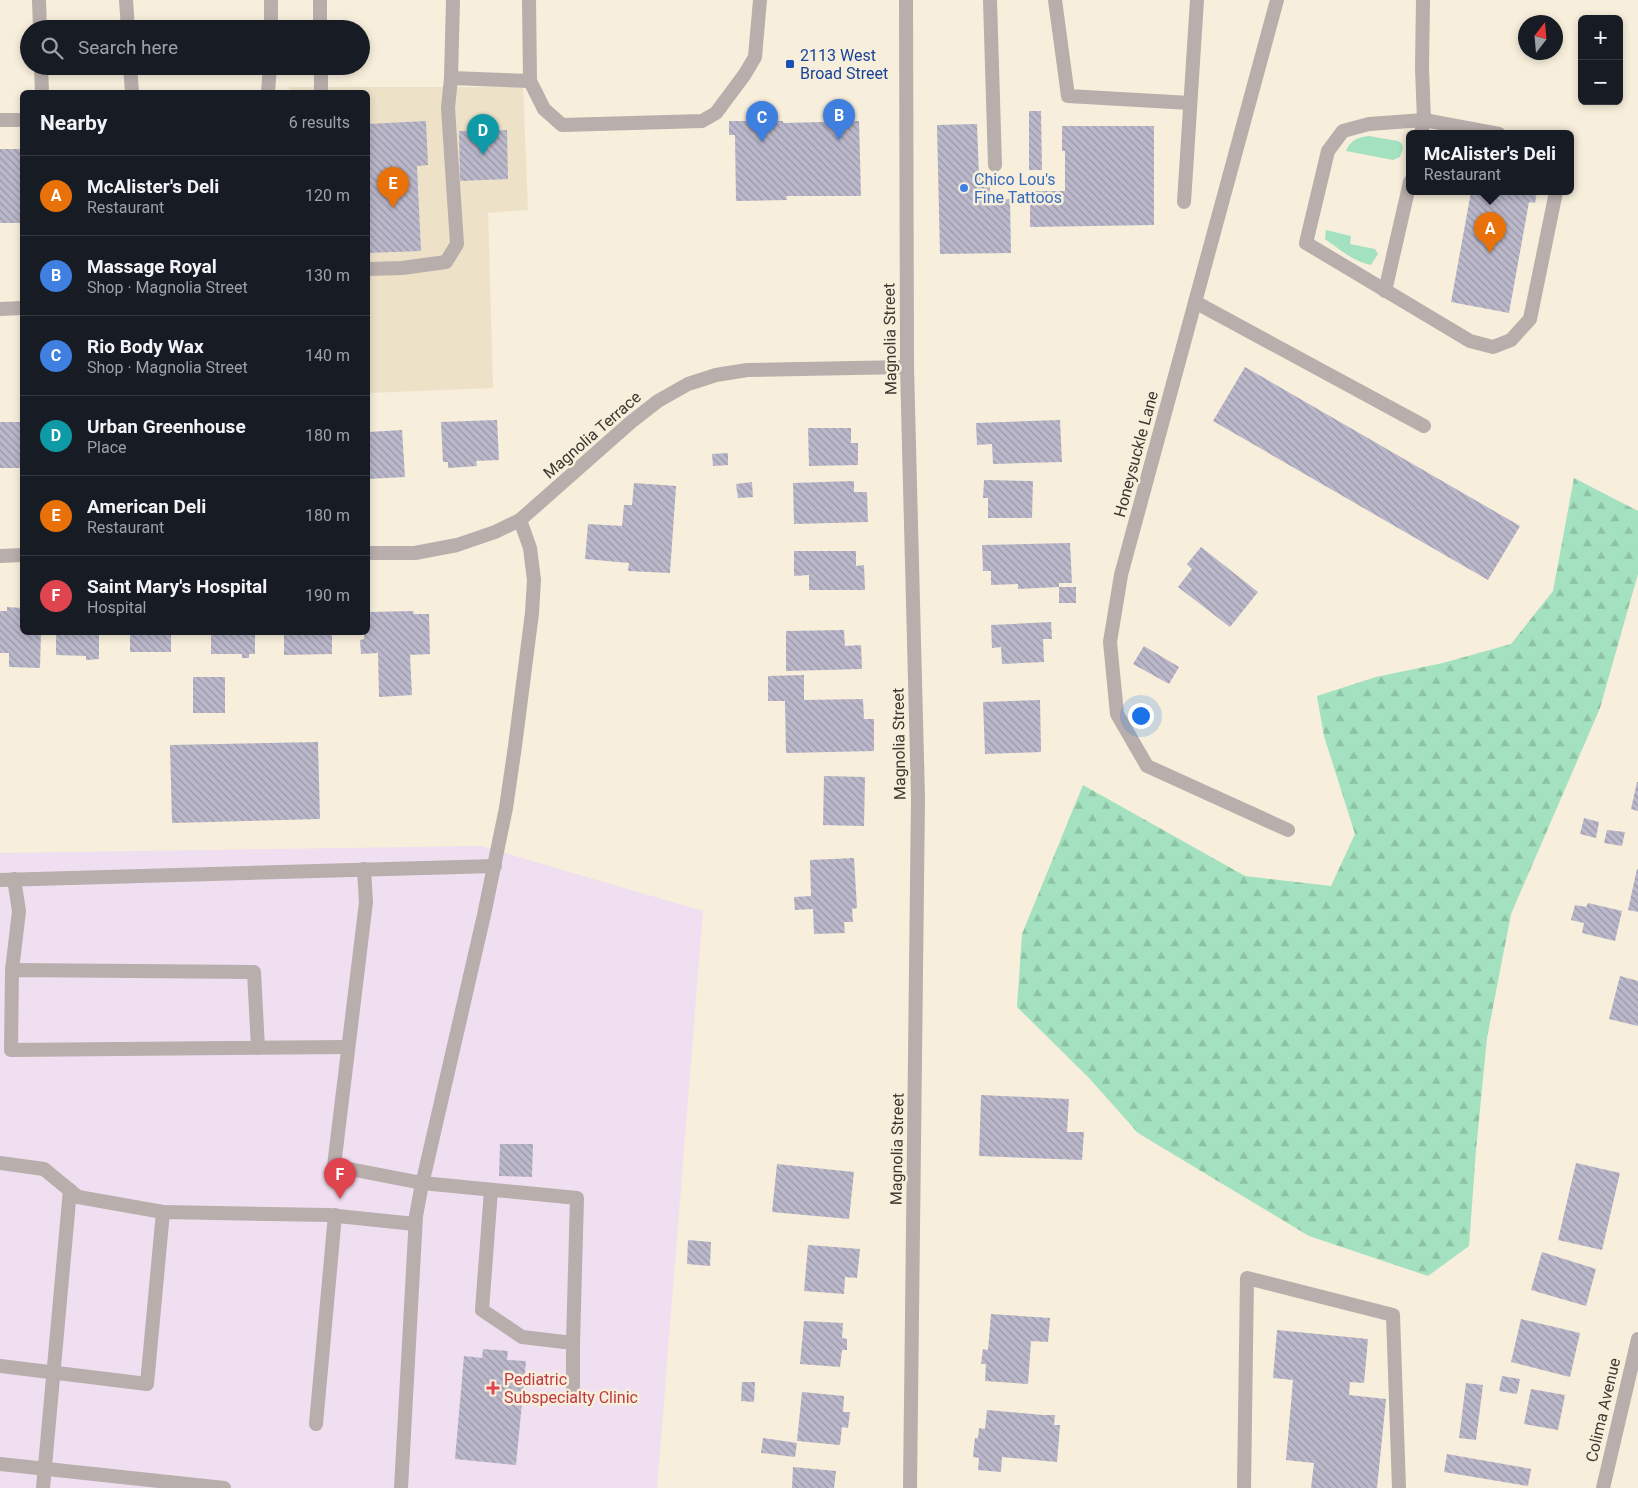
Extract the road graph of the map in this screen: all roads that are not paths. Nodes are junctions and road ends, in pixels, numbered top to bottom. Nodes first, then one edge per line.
1 (39, 0) edge
2 (126, 0) edge
3 (271, 0) edge
4 (320, 0) edge
5 (453, 0) edge
6 (529, 0) edge
7 (760, 0) edge
8 (906, 0) edge
9 (990, 0) edge
10 (1055, 0) edge
11 (1197, 0) edge
12 (1277, 0) edge
13 (1423, 0) edge
14 (40, 20) edge
15 (127, 20) edge
16 (271, 20) edge
17 (320, 20) edge
18 (41, 75) edge
19 (131, 75) edge
20 (269, 75) edge
21 (321, 75) edge
22 (451, 78) junction
23 (530, 81) junction
24 (42, 90) edge
25 (132, 90) edge
26 (268, 90) edge
27 (321, 90) edge
28 (1190, 103) junction
29 (0, 120) edge
30 (20, 120) edge
31 (1423, 127) edge
32 (1456, 130) edge
33 (995, 165) dead end
34 (1407, 195) edge
35 (1555, 195) edge
36 (1184, 202) dead end
37 (370, 269) edge
38 (1385, 291) junction
39 (1195, 302) junction
40 (20, 308) edge
41 (0, 309) edge
42 (908, 368) junction
43 (1424, 426) dead end
44 (520, 520) junction
45 (370, 553) edge
46 (0, 556) edge
47 (20, 556) edge
48 (1288, 830) dead end
49 (495, 866) junction
50 (364, 870) junction
51 (14, 879) junction
52 (0, 880) edge
53 (12, 970) junction
54 (348, 1047) junction
55 (258, 1048) junction
56 (0, 1163) edge
57 (422, 1183) junction
58 (70, 1190) junction
59 (492, 1190) junction
60 (163, 1212) junction
61 (334, 1216) junction
62 (415, 1224) junction
63 (1638, 1339) edge
64 (573, 1343) junction
65 (0, 1366) edge
66 (53, 1373) junction
67 (573, 1390) dead end
68 (316, 1424) dead end
69 (0, 1464) edge
70 (45, 1469) junction
71 (42, 1488) edge
72 (224, 1488) edge
73 (401, 1488) edge
74 (910, 1488) edge
75 (1244, 1488) edge
76 (1399, 1488) edge
77 (1603, 1488) edge

1 - 14 street
2 - 15 street
3 - 16 street
4 - 17 street
5 - 22 street
6 - 23 street
7 - 23 street
8 - 42 street, Magnolia Street
9 - 33 street
10 - 28 street
11 - 28 street
12 - 39 street, Honeysuckle Lane
13 - 31 street
18 - 24 street
19 - 25 street
20 - 26 street
21 - 27 street
22 - 23 street
22 - 37 street
28 - 36 street
29 - 30 street
31 - 32 street
31 - 38 street
34 - 38 street
35 - 38 street
39 - 43 street
39 - 48 street, Honeysuckle Lane
40 - 41 street
42 - 44 street, Magnolia Terrace
42 - 74 street, Magnolia Street
44 - 45 street, Magnolia Terrace
44 - 49 street
46 - 47 street
49 - 50 street
49 - 57 street
50 - 51 street
50 - 54 street
51 - 52 street
51 - 53 street
53 - 55 street
53 - 55 street
54 - 55 street
54 - 57 street
56 - 58 street
57 - 59 street
57 - 62 street
58 - 60 street
58 - 66 street
59 - 64 street
59 - 64 street
60 - 61 street
60 - 66 street
61 - 62 street
61 - 68 street
62 - 73 street
63 - 77 street, Colima Avenue
64 - 67 street
65 - 66 street
66 - 70 street
69 - 70 street
70 - 71 street
70 - 72 street
75 - 76 street

